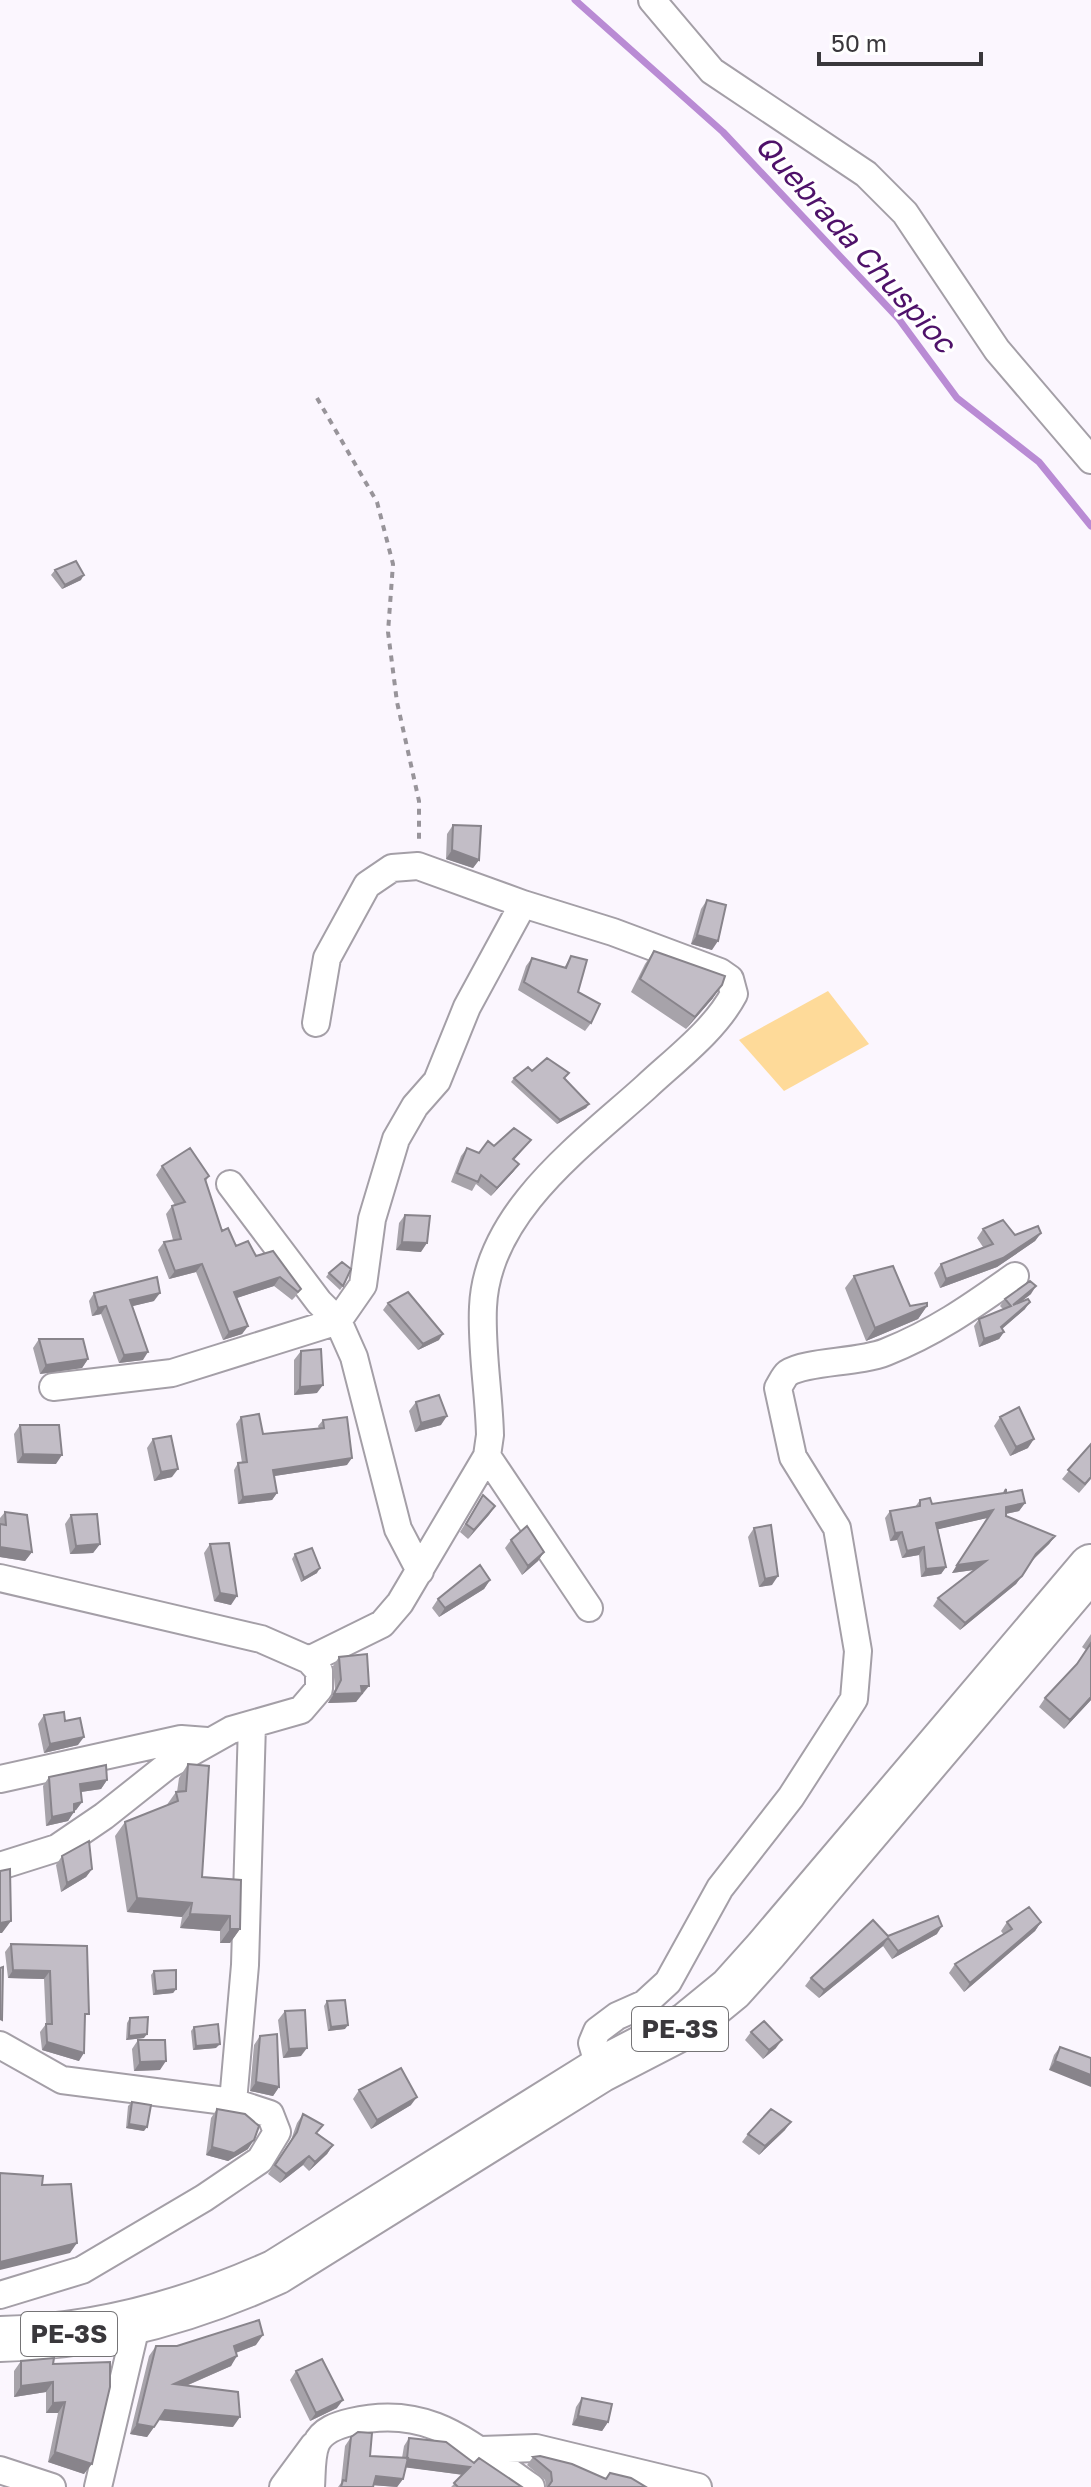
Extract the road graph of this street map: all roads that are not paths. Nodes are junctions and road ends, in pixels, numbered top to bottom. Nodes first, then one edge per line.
1 (652, 0) edge
2 (1091, 460) edge
3 (523, 904) junction
4 (316, 1023) dead end
5 (230, 1184) dead end
6 (1015, 1276) dead end
7 (338, 1321) junction
8 (53, 1387) dead end
9 (487, 1456) junction
10 (1091, 1567) edge
11 (420, 1571) junction
12 (0, 1578) edge
13 (589, 1608) dead end
14 (309, 1660) junction
15 (252, 1724) junction
16 (210, 1741) junction
17 (0, 1779) edge
18 (0, 1866) edge
19 (0, 2045) edge
20 (600, 2070) junction
21 (233, 2102) junction
22 (0, 2295) edge
23 (137, 2322) junction
24 (0, 2339) edge
25 (316, 2442) junction
26 (481, 2450) junction
27 (0, 2470) edge
28 (52, 2487) edge
29 (98, 2487) edge
30 (283, 2487) edge
31 (311, 2487) edge
32 (531, 2487) edge
33 (698, 2487) edge

1 - 2 street
3 - 4 street
3 - 7 street
3 - 9 street
5 - 7 street
6 - 20 street
7 - 8 street
7 - 11 street
9 - 11 street
9 - 13 street
10 - 20 highway, PE-3S
11 - 14 street
12 - 14 street
14 - 15 street
15 - 16 street
15 - 21 street
16 - 17 street
16 - 18 street
19 - 21 street
20 - 23 highway, PE-3S
21 - 22 street
23 - 24 highway, PE-3S
23 - 29 street
25 - 26 street
25 - 30 street
25 - 31 street
26 - 32 street
26 - 33 street
27 - 28 street

